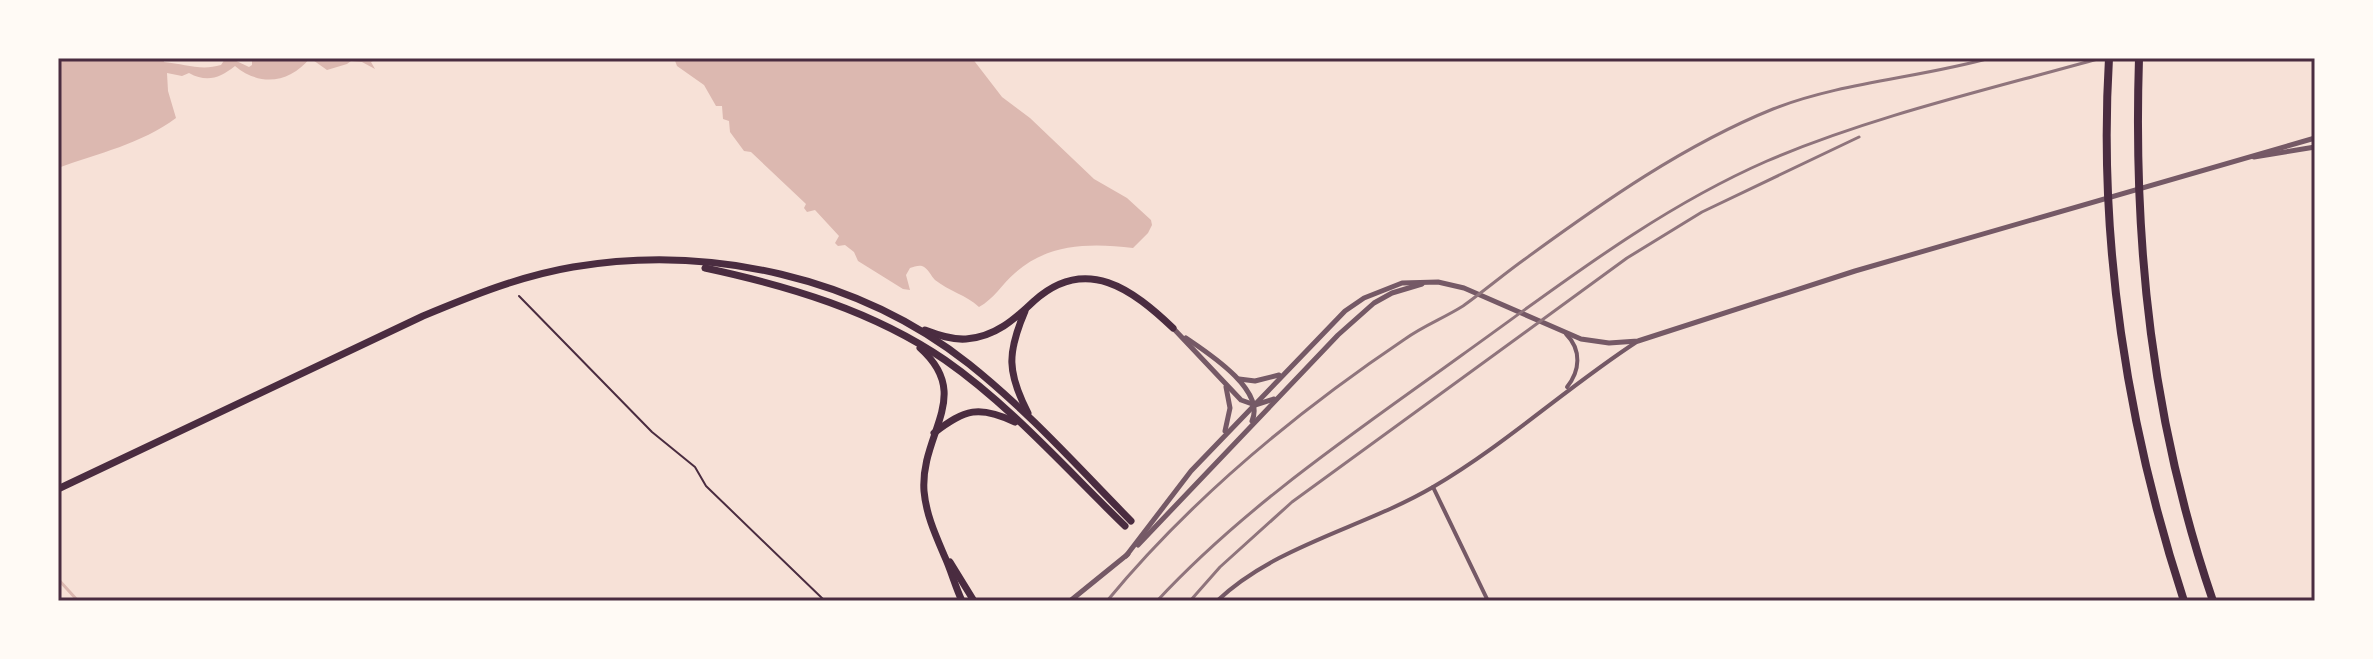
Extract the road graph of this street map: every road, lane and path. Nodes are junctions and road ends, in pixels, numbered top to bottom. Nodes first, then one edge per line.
1 (2109, 58) edge
2 (2139, 58) edge
3 (2315, 138) edge
4 (2315, 147) edge
5 (2249, 157) junction
6 (676, 261) junction
7 (1430, 282) junction
8 (519, 296) dead end
9 (1025, 310) junction
10 (915, 327) junction
11 (1176, 331) junction
12 (1566, 334) junction
13 (907, 336) junction
14 (1638, 341) junction
15 (1284, 372) junction
16 (1238, 378) junction
17 (1226, 386) junction
18 (1281, 394) junction
19 (1556, 398) junction
20 (1255, 405) junction
21 (1031, 418) junction
22 (1023, 426) junction
23 (1248, 429) junction
24 (934, 433) junction
25 (1223, 436) junction
26 (1433, 487) junction
27 (58, 489) edge
28 (1126, 556) junction
29 (946, 558) junction
30 (825, 601) edge
31 (962, 601) edge
32 (974, 601) edge
33 (1070, 601) edge
34 (1217, 601) edge
35 (1488, 601) edge
36 (2184, 601) edge
37 (2213, 601) edge

1 - 36 highway
2 - 37 highway
3 - 5 street
4 - 5 street
5 - 14 street
6 - 10 main road
6 - 13 main road
6 - 27 main road
7 - 12 street
7 - 15 street
7 - 18 street
8 - 30 path
9 - 10 main road
9 - 11 main road
9 - 21 main road
10 - 21 main road
11 - 16 street
11 - 17 street
12 - 14 street
12 - 19 street
13 - 22 main road
13 - 24 main road
14 - 19 street
15 - 16 street
15 - 20 street
16 - 20 street
17 - 20 street
17 - 25 street
18 - 20 street
18 - 23 street
19 - 26 street
20 - 23 street
20 - 25 street
21 - 22 main road
22 - 24 main road
23 - 28 street
24 - 29 main road
25 - 28 street
26 - 34 street
26 - 35 street
28 - 33 street
29 - 31 main road
29 - 32 main road

